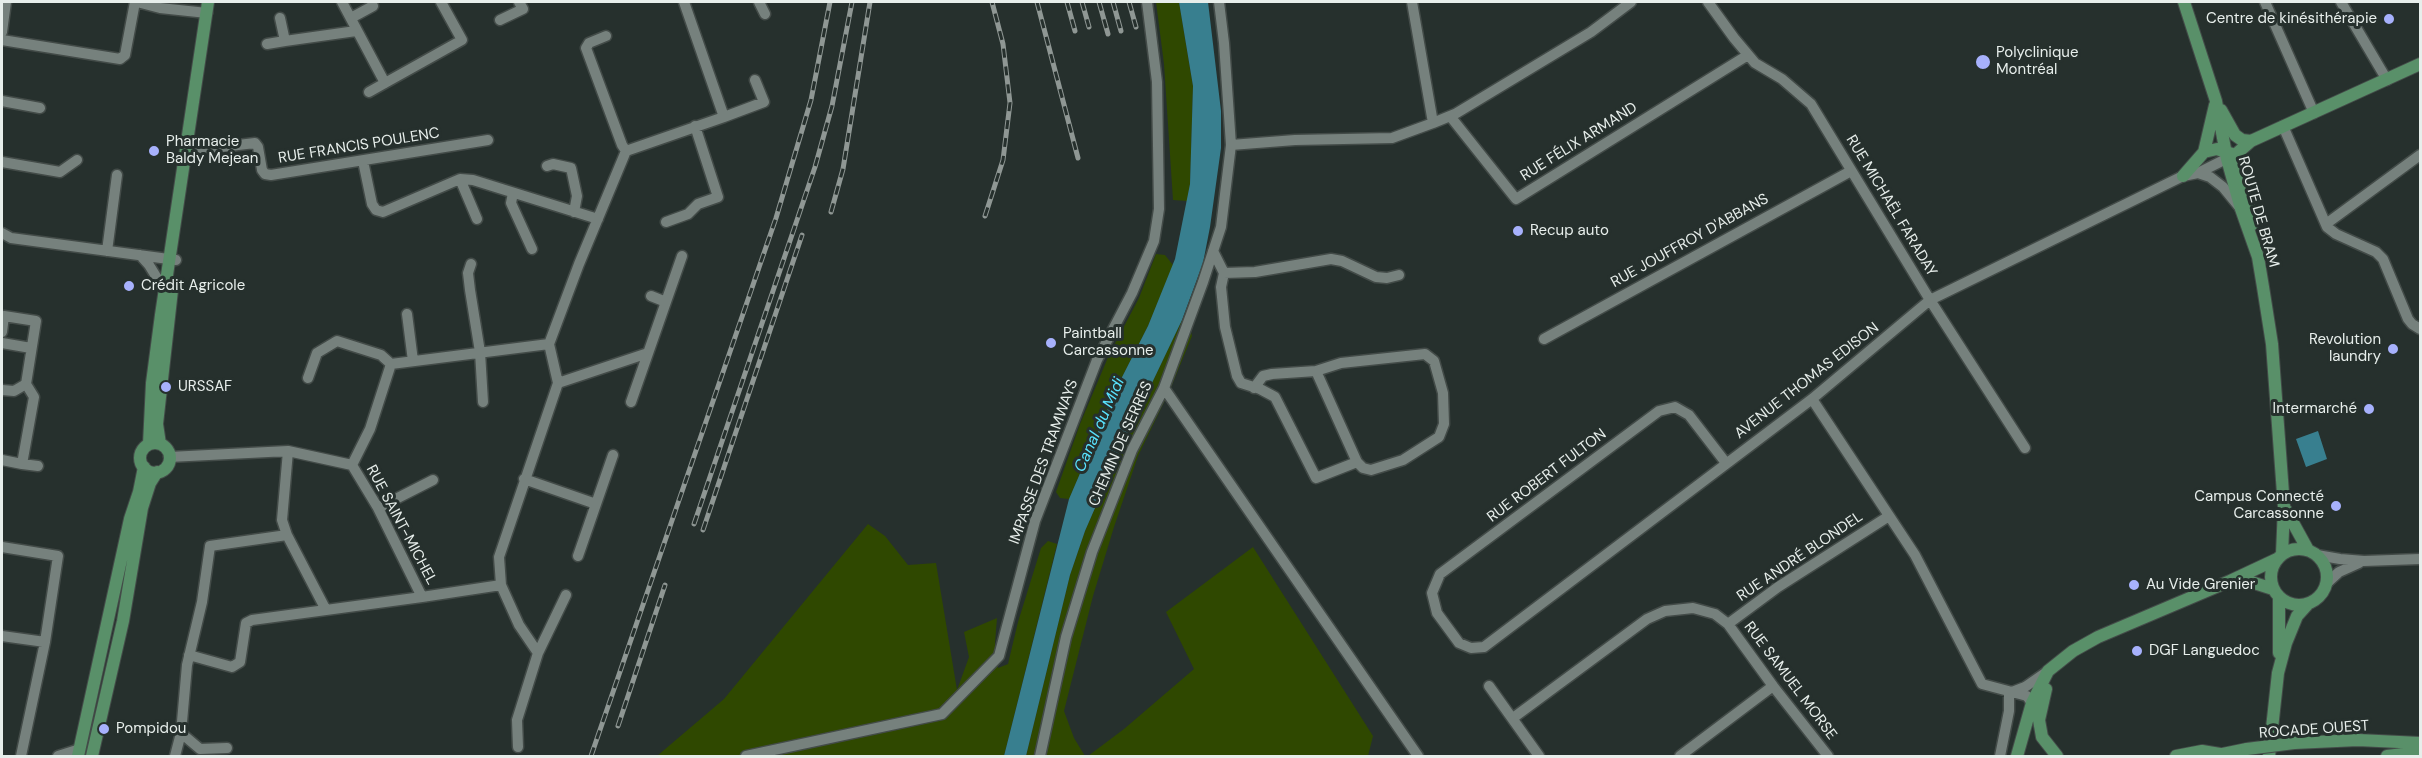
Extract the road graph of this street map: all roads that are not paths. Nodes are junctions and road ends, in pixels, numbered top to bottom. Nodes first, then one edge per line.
1 (6, 2) edge
2 (136, 2) edge
3 (342, 2) edge
4 (441, 2) edge
5 (519, 2) edge
6 (684, 2) edge
7 (759, 2) edge
8 (1147, 2) edge
9 (1219, 2) edge
10 (1412, 2) edge
11 (1631, 2) edge
12 (1708, 2) edge
13 (2184, 2) edge
14 (2265, 2) edge
15 (2341, 2) edge
16 (373, 6) dead end
17 (207, 7) edge
18 (765, 14) dead end
19 (280, 18) dead end
20 (351, 18) junction
21 (500, 20) dead end
22 (356, 31) junction
23 (2, 32) edge
24 (606, 36) dead end
25 (2, 40) edge
26 (285, 41) junction
27 (267, 44) dead end
28 (1748, 55) junction
29 (2421, 64) edge
30 (755, 80) dead end
31 (2387, 80) junction
32 (385, 83) junction
33 (369, 92) dead end
34 (2, 101) edge
35 (2216, 101) junction
36 (40, 108) dead end
37 (2314, 112) junction
38 (1450, 116) junction
39 (724, 117) junction
40 (1433, 123) junction
41 (695, 126) junction
42 (2283, 126) junction
43 (488, 140) dead end
44 (2251, 141) junction
45 (1232, 145) junction
46 (187, 151) junction
47 (626, 151) junction
48 (2204, 152) junction
49 (2229, 154) junction
50 (2421, 155) edge
51 (77, 160) dead end
52 (363, 161) junction
53 (2, 162) edge
54 (547, 166) dead end
55 (1851, 171) junction
56 (2198, 173) junction
57 (117, 175) dead end
58 (2183, 176) junction
59 (460, 179) junction
60 (513, 193) junction
61 (2241, 209) junction
62 (574, 213) junction
63 (477, 219) dead end
64 (598, 219) junction
65 (666, 222) dead end
66 (2325, 224) junction
67 (2, 233) edge
68 (532, 249) dead end
69 (107, 251) junction
70 (1213, 251) junction
71 (139, 255) junction
72 (682, 256) dead end
73 (2258, 257) junction
74 (172, 260) junction
75 (471, 264) dead end
76 (1224, 273) junction
77 (1399, 275) dead end
78 (165, 291) junction
79 (651, 296) dead end
80 (1930, 300) junction
81 (666, 302) junction
82 (407, 314) dead end
83 (2421, 329) edge
84 (2, 332) edge
85 (1544, 339) dead end
86 (2, 343) edge
87 (549, 344) junction
88 (31, 348) junction
89 (480, 352) junction
90 (648, 353) junction
91 (413, 361) junction
92 (391, 364) junction
93 (1316, 371) junction
94 (308, 378) dead end
95 (558, 383) junction
96 (26, 384) junction
97 (1164, 388) junction
98 (1254, 388) junction
99 (2, 390) edge
100 (1812, 399) junction
101 (483, 402) dead end
102 (631, 402) dead end
103 (154, 444) junction
104 (2025, 448) dead end
105 (288, 451) junction
106 (613, 455) dead end
107 (169, 457) junction
108 (2, 460) edge
109 (1357, 462) junction
110 (1726, 463) junction
111 (22, 464) junction
112 (352, 465) junction
113 (38, 466) dead end
114 (144, 467) junction
115 (157, 472) junction
116 (525, 479) junction
117 (433, 480) dead end
118 (596, 504) junction
119 (2284, 507) junction
120 (378, 508) junction
121 (1889, 516) junction
122 (287, 535) junction
123 (2, 547) edge
124 (2312, 552) junction
125 (578, 556) dead end
126 (2280, 557) junction
127 (2421, 559) edge
128 (2364, 561) junction
129 (2230, 581) junction
130 (2327, 583) junction
131 (501, 585) junction
132 (2276, 593) junction
133 (566, 595) dead end
134 (422, 597) junction
135 (2307, 605) junction
136 (326, 610) junction
137 (1728, 624) junction
138 (2, 636) edge
139 (45, 642) junction
140 (1459, 643) joint
141 (538, 653) junction
142 (189, 655) junction
143 (2063, 659) junction
144 (2048, 671) junction
145 (2278, 673) junction
146 (1489, 686) dead end
147 (1773, 686) junction
148 (2009, 693) junction
149 (2032, 703) junction
150 (1513, 718) junction
151 (181, 733) junction
152 (2421, 743) edge
153 (518, 747) dead end
154 (229, 749) edge
155 (2421, 752) edge
156 (79, 753) edge
157 (2215, 755) edge
158 (2269, 755) edge
159 (21, 756) edge
160 (58, 756) edge
161 (92, 756) edge
162 (175, 756) edge
163 (746, 756) edge
164 (1040, 756) edge
165 (1418, 756) edge
166 (1539, 756) edge
167 (1680, 756) edge
168 (1828, 756) edge
169 (2000, 756) edge
170 (2017, 756) edge
171 (2056, 756) edge
172 (2176, 756) edge
173 (2387, 756) edge

1 - 23 street
2 - 17 street
2 - 25 street
3 - 20 street
4 - 32 street
5 - 21 street
6 - 39 street
7 - 18 street
8 - 163 street, IMPASSE DES TRAMWAYS
9 - 45 street, CHEMIN DE SERRES
10 - 40 street
11 - 38 street
12 - 28 street, RUE MICHAËL FARADAY
13 - 35 main road, ROUTE DE BRAM
14 - 37 street
15 - 31 street
16 - 20 street
17 - 46 main road
19 - 26 street
20 - 22 street
22 - 26 street
22 - 32 street
24 - 47 street
26 - 27 street
28 - 38 street, RUE FÉLIX ARMAND
28 - 55 street, RUE MICHAËL FARADAY
29 - 31 main road
30 - 39 street
31 - 37 main road
32 - 33 street
34 - 36 street
35 - 44 main road
35 - 48 main road
35 - 49 main road, ROUTE DE BRAM
37 - 42 main road
38 - 40 street
39 - 41 street
40 - 45 street
41 - 47 street
41 - 65 street
42 - 44 main road
42 - 66 street
43 - 52 street, RUE FRANCIS POULENC
44 - 49 main road
45 - 70 street, CHEMIN DE SERRES
46 - 52 street, RUE FRANCIS POULENC
46 - 74 main road
47 - 64 street
48 - 49 main road
48 - 58 main road
49 - 56 street, AVENUE THOMAS EDISON
49 - 61 main road, ROUTE DE BRAM
49 - 73 main road
50 - 66 street
51 - 53 street
52 - 59 street
54 - 62 street
55 - 80 street, RUE MICHAËL FARADAY
55 - 85 street, RUE JOUFFROY D'ABBANS
56 - 58 street, AVENUE THOMAS EDISON
56 - 61 street
57 - 69 street
58 - 80 street, AVENUE THOMAS EDISON
59 - 60 street
59 - 63 street
60 - 62 street
60 - 68 street
61 - 73 main road, ROUTE DE BRAM
62 - 64 street
64 - 87 street
66 - 83 street
67 - 69 street
69 - 71 street
70 - 76 street
70 - 97 street, CHEMIN DE SERRES
71 - 74 street
71 - 78 street
72 - 81 street
73 - 119 main road, ROUTE DE BRAM
74 - 78 main road
74 - 103 main road
75 - 89 street
76 - 77 street
76 - 98 street
78 - 103 main road
79 - 81 street
80 - 100 street, AVENUE THOMAS EDISON
80 - 104 street, RUE MICHAËL FARADAY
81 - 90 street
82 - 91 street
84 - 88 street
86 - 88 street
87 - 89 street
87 - 95 street
88 - 96 street
89 - 91 street
89 - 101 street
90 - 95 street
90 - 102 street
91 - 92 street
92 - 94 street
92 - 112 street
93 - 98 street
93 - 109 street
93 - 109 street
95 - 116 street
96 - 99 street
96 - 111 street
97 - 164 street, CHEMIN DE SERRES
97 - 165 street
98 - 109 street
100 - 110 street, AVENUE THOMAS EDISON
100 - 121 street
103 - 107 main road
103 - 114 main road
105 - 107 street, RUE SAINT-MICHEL
105 - 112 street, RUE SAINT-MICHEL
105 - 122 street
106 - 118 street
107 - 115 main road
108 - 111 street
110 - 140 street, AVENUE THOMAS EDISON
110 - 140 street, RUE ROBERT FULTON
111 - 113 street
112 - 120 street, RUE SAINT-MICHEL
114 - 115 main road
114 - 156 main road
115 - 161 main road
116 - 118 street
116 - 131 street
117 - 120 street
118 - 125 street
119 - 124 main road, ROUTE DE BRAM
119 - 126 main road, ROUTE DE BRAM
120 - 134 street, RUE SAINT-MICHEL
121 - 137 street, RUE ANDRÉ BLONDEL
121 - 148 street
122 - 136 street
122 - 142 street
123 - 139 street
124 - 126 main road
124 - 128 street
124 - 130 main road, ROUTE DE BRAM
126 - 129 main road
126 - 132 main road, ROUTE DE BRAM
127 - 128 street
128 - 130 street
129 - 132 main road
129 - 143 main road
130 - 135 main road, ROUTE DE BRAM
131 - 134 street, RUE SAINT-MICHEL
131 - 141 street
132 - 135 main road
132 - 145 main road, ROUTE DE BRAM
133 - 141 street
134 - 136 street
135 - 145 main road, ROUTE DE BRAM
136 - 142 street
137 - 147 street, RUE SAMUEL MORSE
137 - 150 street
138 - 139 street
139 - 159 street
141 - 153 street
142 - 151 street
143 - 144 main road
143 - 171 main road
144 - 148 street
144 - 149 main road
145 - 158 main road, ROUTE DE BRAM
146 - 150 street
147 - 167 street
147 - 168 street, RUE SAMUEL MORSE
148 - 149 street
148 - 169 street
149 - 170 main road
150 - 166 street
151 - 154 street
151 - 162 street
152 - 157 main road, ROCADE OUEST, bridge
155 - 173 main road
156 - 160 street
157 - 172 main road, ROCADE OUEST

